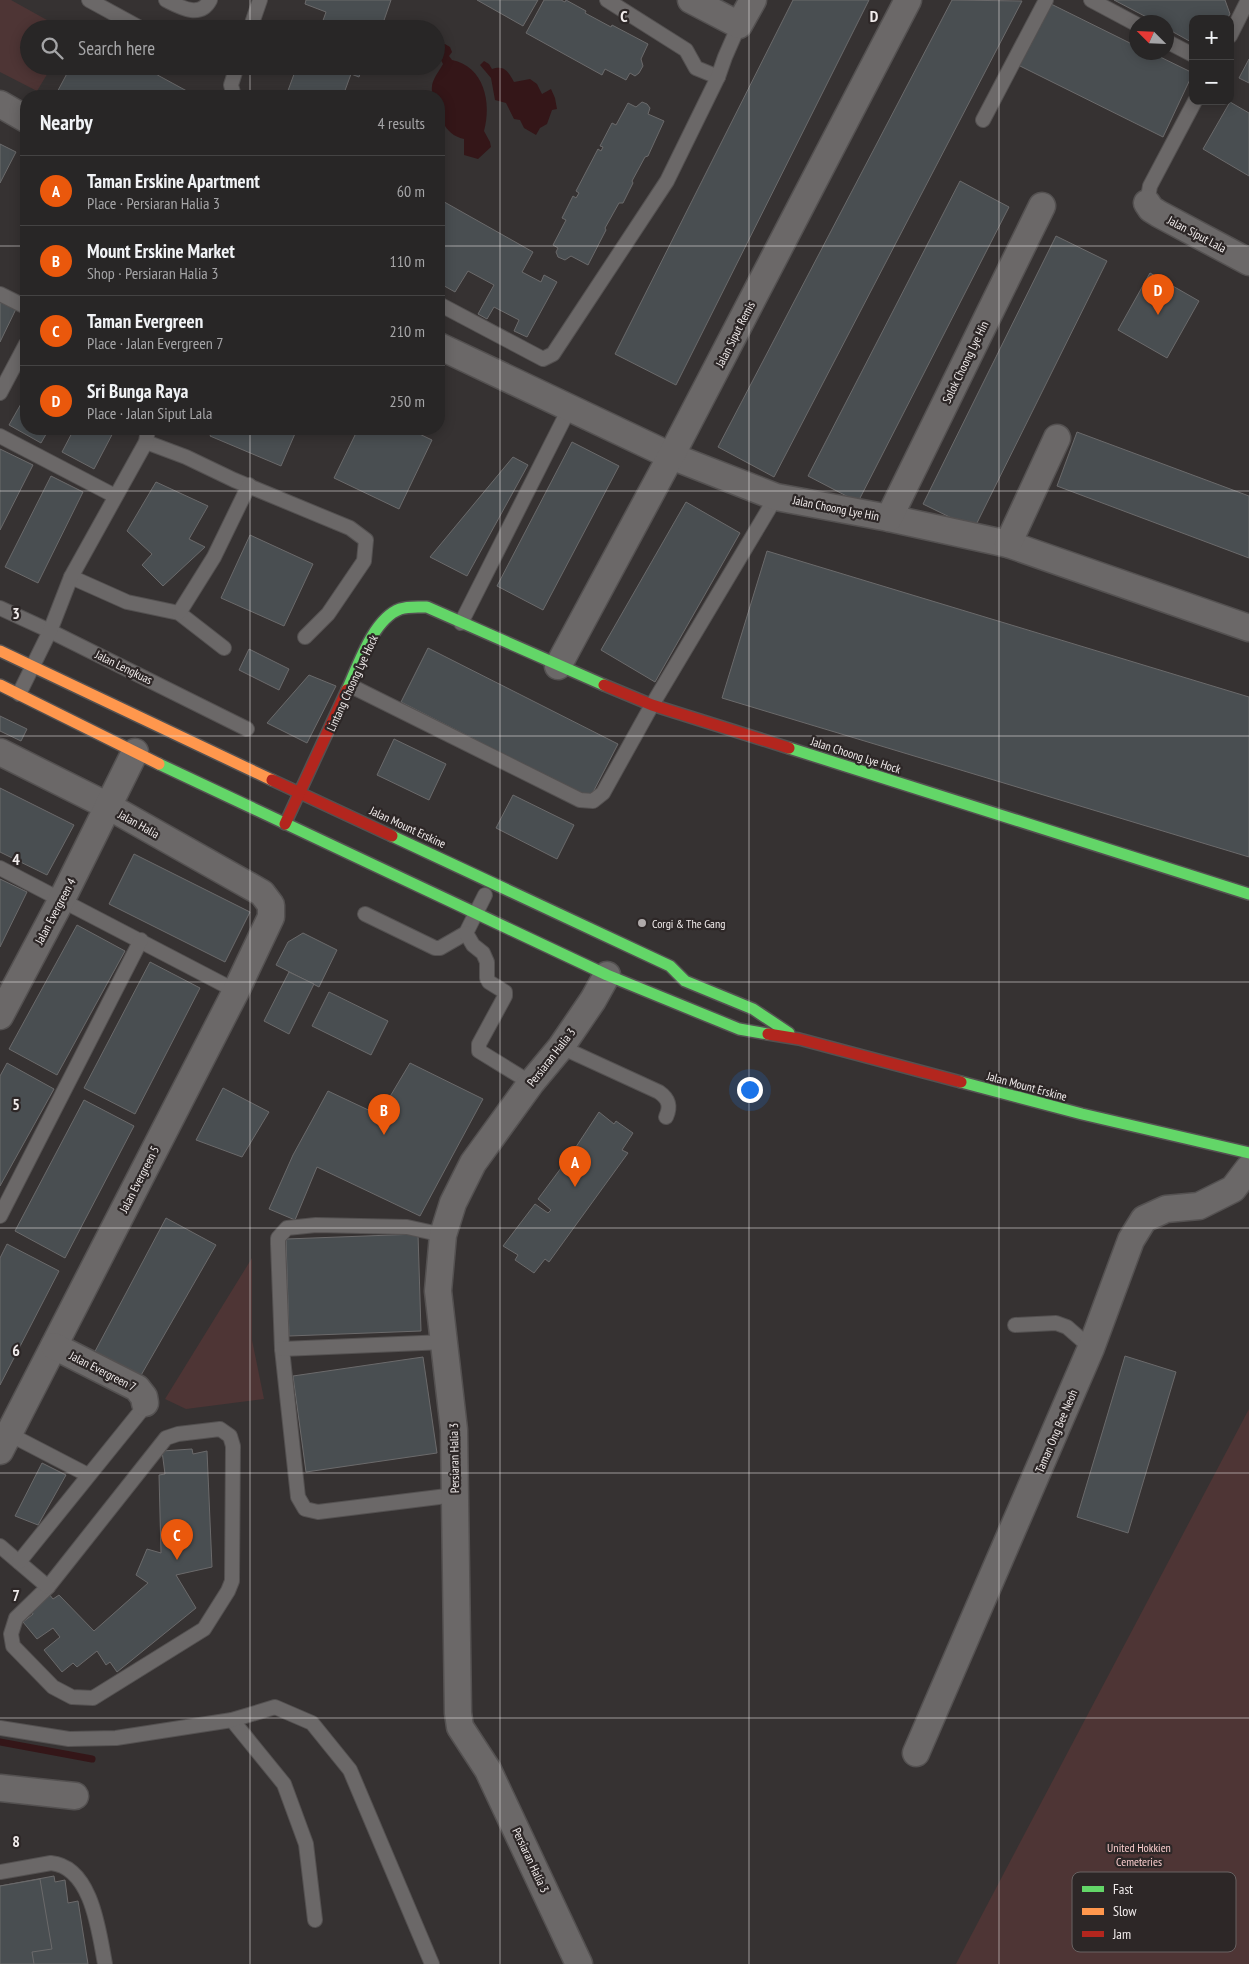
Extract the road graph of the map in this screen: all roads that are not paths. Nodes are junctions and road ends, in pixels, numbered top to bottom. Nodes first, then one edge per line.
1 (89, 0) edge
2 (166, 0) edge
3 (210, 0) edge
4 (260, 0) edge
5 (607, 0) edge
6 (691, 0) edge
7 (752, 0) edge
8 (908, 0) edge
9 (1046, 0) edge
10 (1091, 0) edge
11 (1248, 0) edge
12 (126, 20) edge
13 (253, 20) edge
14 (1129, 20) edge
15 (739, 26) junction
16 (1234, 28) edge
17 (1174, 44) edge
18 (1189, 53) edge
19 (234, 75) edge
20 (718, 77) junction
21 (232, 90) edge
22 (0, 104) edge
23 (1193, 105) edge
24 (20, 116) edge
25 (983, 120) dead end
26 (1147, 203) joint
27 (1042, 206) dead end
28 (1249, 262) edge
29 (0, 294) edge
30 (20, 304) edge
31 (445, 307) edge
32 (445, 349) edge
33 (20, 355) edge
34 (0, 393) edge
35 (569, 409) junction
36 (147, 435) edge
37 (0, 436) edge
38 (1057, 438) dead end
39 (671, 456) junction
40 (249, 485) junction
41 (115, 496) junction
42 (776, 497) junction
43 (888, 518) junction
44 (1008, 544) junction
45 (71, 577) junction
46 (0, 608) edge
47 (179, 613) junction
48 (461, 623) junction
49 (1249, 628) edge
50 (50, 630) junction
51 (305, 637) dead end
52 (224, 648) dead end
53 (0, 651) edge
54 (32, 666) junction
55 (558, 666) junction
56 (0, 685) edge
57 (351, 686) junction
58 (60, 692) dead end
59 (19, 694) junction
60 (652, 705) junction
61 (247, 729) dead end
62 (140, 747) junction
63 (0, 752) edge
64 (237, 764) junction
65 (222, 767) dead end
66 (300, 793) junction
67 (108, 806) junction
68 (285, 824) junction
69 (455, 864) junction
70 (0, 868) edge
71 (1249, 894) edge
72 (489, 897) joint
73 (62, 899) junction
74 (271, 906) joint
75 (476, 913) junction
76 (366, 914) dead end
77 (466, 933) junction
78 (141, 940) junction
79 (610, 968) junction
80 (664, 978) dead end
81 (685, 981) junction
82 (7, 982) edge
83 (236, 991) junction
84 (0, 1016) edge
85 (798, 1039) junction
86 (561, 1047) junction
87 (531, 1083) junction
88 (666, 1117) dead end
89 (1249, 1153) edge
90 (1249, 1168) edge
91 (0, 1216) edge
92 (443, 1234) junction
93 (1015, 1325) dead end
94 (445, 1342) junction
95 (54, 1346) junction
96 (1091, 1348) junction
97 (282, 1349) junction
98 (145, 1403) joint
99 (4, 1442) edge
100 (88, 1475) junction
101 (455, 1495) junction
102 (0, 1546) edge
103 (19, 1562) junction
104 (48, 1587) junction
105 (232, 1720) junction
106 (0, 1728) edge
107 (916, 1753) dead end
108 (0, 1788) edge
109 (75, 1796) dead end
110 (0, 1872) edge
111 (315, 1920) dead end
112 (105, 1964) edge
113 (432, 1964) edge
114 (579, 1964) edge

1 - 12 lane
2 - 3 lane
4 - 13 lane
5 - 20 lane
6 - 15 street
7 - 15 street
8 - 39 street, Jalan Siput Remis
9 - 25 lane
10 - 14 lane
11 - 16 lane
15 - 20 lane
17 - 18 lane
19 - 21 lane
20 - 31 lane
22 - 24 street
23 - 26 lane
26 - 28 street, Jalan Siput Lala
27 - 43 street, Solok Choong Lye Hin
29 - 30 lane
32 - 35 street, Jalan Choong Lye Hin
33 - 34 lane
35 - 39 street, Jalan Choong Lye Hin
35 - 48 lane
36 - 40 lane
36 - 41 lane
37 - 41 lane
38 - 44 street
39 - 42 street, Jalan Choong Lye Hin
39 - 55 street, Jalan Siput Remis
40 - 47 lane
40 - 51 lane
41 - 45 lane
42 - 43 street, Jalan Choong Lye Hin
42 - 60 lane
43 - 44 street, Jalan Choong Lye Hin
44 - 49 street, Jalan Choong Lye Hin
45 - 47 lane
45 - 50 lane
46 - 50 lane, Jalan Lengkuas
47 - 52 lane
48 - 55 main road, Jalan Choong Lye Hock
48 - 57 main road, Lintang Choong Lye Hock
50 - 54 lane
50 - 61 lane, Jalan Lengkuas
53 - 54 main road, Jalan Mount Erskine
54 - 58 main road
54 - 59 lane
54 - 64 main road, Jalan Mount Erskine
55 - 60 main road, Jalan Choong Lye Hock
56 - 59 main road, Jalan Mount Erskine
57 - 60 lane
57 - 66 main road, Lintang Choong Lye Hock
59 - 62 main road, Jalan Mount Erskine
60 - 71 main road, Jalan Choong Lye Hock
62 - 67 street
62 - 68 main road, Jalan Mount Erskine
63 - 67 street, Jalan Halia
64 - 65 main road
64 - 66 main road, Jalan Mount Erskine
66 - 68 main road, Lintang Choong Lye Hock
66 - 69 main road, Jalan Mount Erskine
67 - 73 street, Jalan Evergreen 4
67 - 74 street, Jalan Halia
68 - 75 main road, Jalan Mount Erskine
69 - 72 main road
69 - 81 main road, Jalan Mount Erskine
70 - 73 lane
72 - 75 lane
73 - 78 lane
73 - 82 street, Jalan Evergreen 4
74 - 83 street, Jalan Evergreen 5
75 - 77 lane
75 - 79 main road, Jalan Mount Erskine
76 - 77 lane
77 - 87 lane
78 - 83 lane
78 - 91 lane
79 - 85 main road, Jalan Mount Erskine
79 - 86 street, Persiaran Halia 3
80 - 81 main road
81 - 85 main road, Jalan Mount Erskine
82 - 84 street, Jalan Evergreen 4
83 - 95 street, Jalan Evergreen 5
85 - 89 main road, Jalan Mount Erskine
86 - 87 street, Persiaran Halia 3
86 - 88 lane
87 - 92 street, Persiaran Halia 3
90 - 96 street, Taman Ong Bee Neoh
92 - 94 street, Persiaran Halia 3
92 - 97 lane
93 - 96 lane
94 - 97 lane
94 - 101 street, Persiaran Halia 3
95 - 98 street, Jalan Evergreen 7
95 - 99 street, Jalan Evergreen 5
96 - 107 street, Taman Ong Bee Neoh
97 - 101 lane
98 - 100 lane
99 - 100 lane
100 - 103 lane
101 - 114 street, Persiaran Halia 3
102 - 103 lane
103 - 104 lane
104 - 104 lane
105 - 106 lane
105 - 111 lane
105 - 113 lane
108 - 109 street
110 - 112 lane

